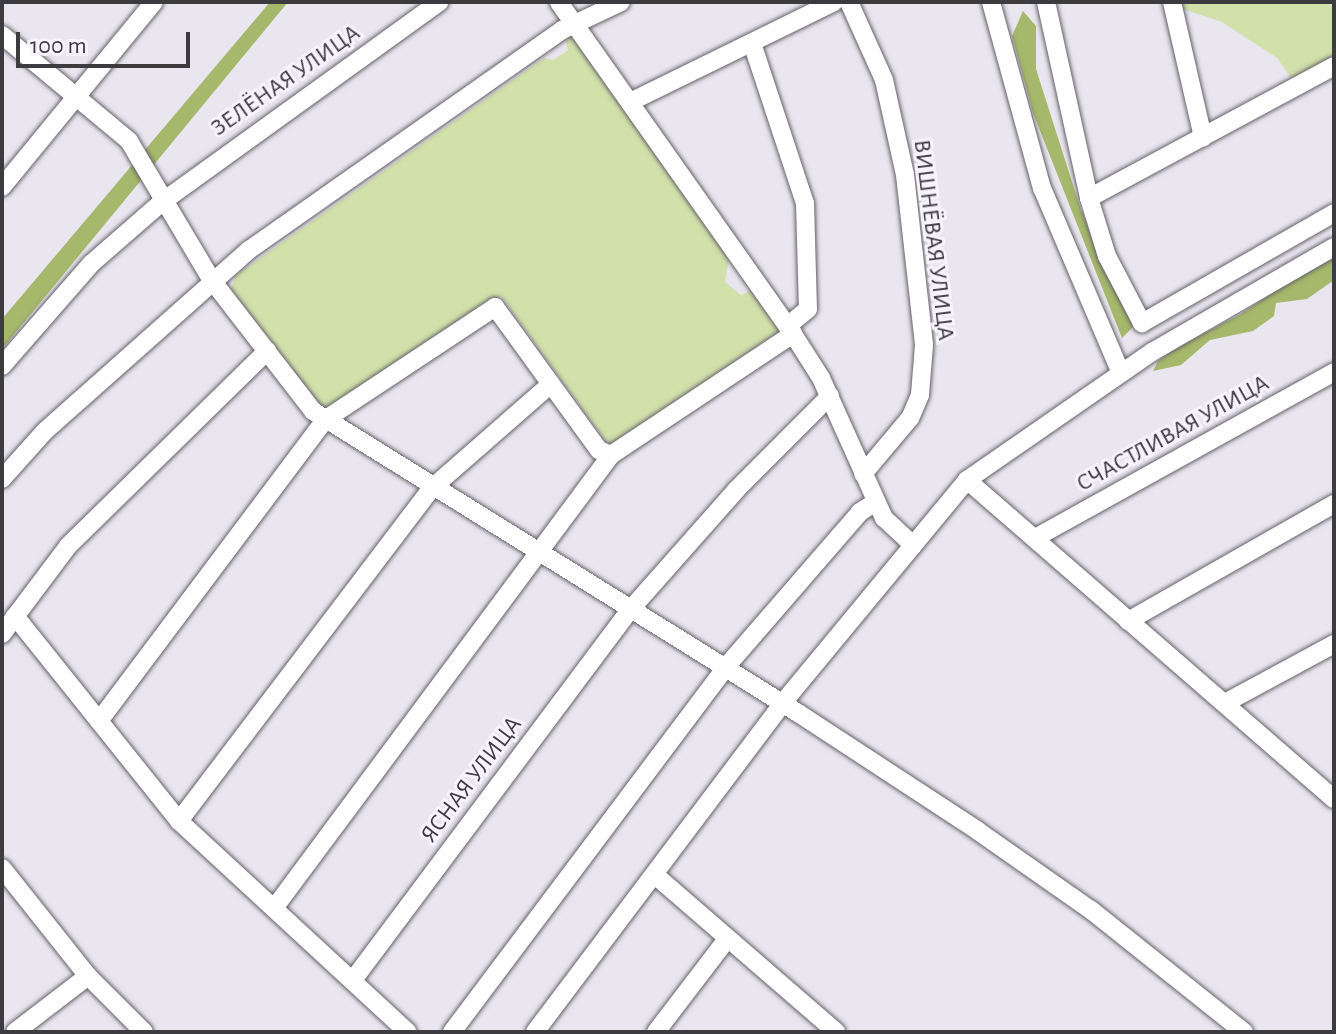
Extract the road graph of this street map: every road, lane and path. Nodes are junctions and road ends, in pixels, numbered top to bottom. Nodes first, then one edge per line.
1 (154, 2) edge
2 (439, 2) edge
3 (559, 2) edge
4 (621, 2) edge
5 (834, 2) edge
6 (849, 2) edge
7 (991, 2) edge
8 (1046, 2) edge
9 (1172, 2) edge
10 (575, 23) junction
11 (2, 35) edge
12 (752, 43) junction
13 (1334, 66) edge
14 (77, 96) junction
15 (630, 102) junction
16 (1203, 137) junction
17 (2, 187) edge
18 (1089, 198) junction
19 (162, 202) junction
20 (1334, 213) edge
21 (1334, 247) edge
22 (211, 279) junction
23 (790, 330) junction
24 (267, 351) junction
25 (2, 366) edge
26 (1334, 372) edge
27 (1121, 373) junction
28 (551, 384) junction
29 (830, 396) junction
30 (326, 419) junction
31 (611, 455) junction
32 (863, 474) junction
33 (2, 479) edge
34 (967, 480) junction
35 (432, 488) junction
36 (876, 502) junction
37 (1334, 504) edge
38 (1035, 538) junction
39 (913, 545) junction
40 (539, 555) junction
41 (630, 610) junction
42 (15, 616) junction
43 (1128, 621) junction
44 (2, 634) edge
45 (1334, 644) edge
46 (725, 668) junction
47 (1225, 703) junction
48 (781, 705) junction
49 (99, 721) junction
50 (1331, 792) edge
51 (179, 821) junction
52 (2, 868) edge
53 (655, 875) junction
54 (275, 907) junction
55 (727, 939) junction
56 (88, 976) junction
57 (353, 980) junction
58 (816, 1026) edge
59 (15, 1032) edge
60 (144, 1032) edge
61 (408, 1032) edge
62 (452, 1032) edge
63 (535, 1032) edge
64 (656, 1032) edge
65 (836, 1032) edge
66 (1244, 1032) edge

1 - 14 street
2 - 19 street, ЗЕЛЁНАЯ УЛИЦА
3 - 10 street
4 - 10 street
5 - 12 street
6 - 32 street, ВИШНЁВАЯ УЛИЦА
7 - 27 street
8 - 18 street
9 - 16 street
10 - 15 street
10 - 22 street
11 - 14 street
12 - 15 street
12 - 23 street
13 - 16 street
14 - 17 street
14 - 19 street
15 - 23 street
16 - 18 street
18 - 20 street
19 - 22 street
19 - 25 street, ЗЕЛЁНАЯ УЛИЦА
21 - 27 street
22 - 24 street
22 - 33 street
23 - 29 street
23 - 31 street
24 - 30 street
24 - 42 street
26 - 38 street, СЧАСТЛИВАЯ УЛИЦА
27 - 34 street
28 - 30 street
28 - 31 street
28 - 35 street
29 - 32 street
29 - 41 street
30 - 35 street
30 - 49 street
31 - 40 street
32 - 36 street
34 - 38 street
34 - 39 street
35 - 40 street
35 - 51 street
36 - 39 street
36 - 46 street
37 - 43 street
38 - 43 street
39 - 48 street
40 - 41 street
40 - 54 street
41 - 46 street
41 - 57 street, ЯСНАЯ УЛИЦА
42 - 44 street
42 - 49 street
43 - 47 street
45 - 47 street
46 - 48 street
46 - 62 street
47 - 50 street
48 - 53 street
48 - 66 street
49 - 51 street
51 - 54 street
52 - 56 street
53 - 55 street
53 - 63 street
54 - 57 street
55 - 58 street
55 - 64 street
56 - 59 street
56 - 60 street
57 - 61 street
58 - 65 street

